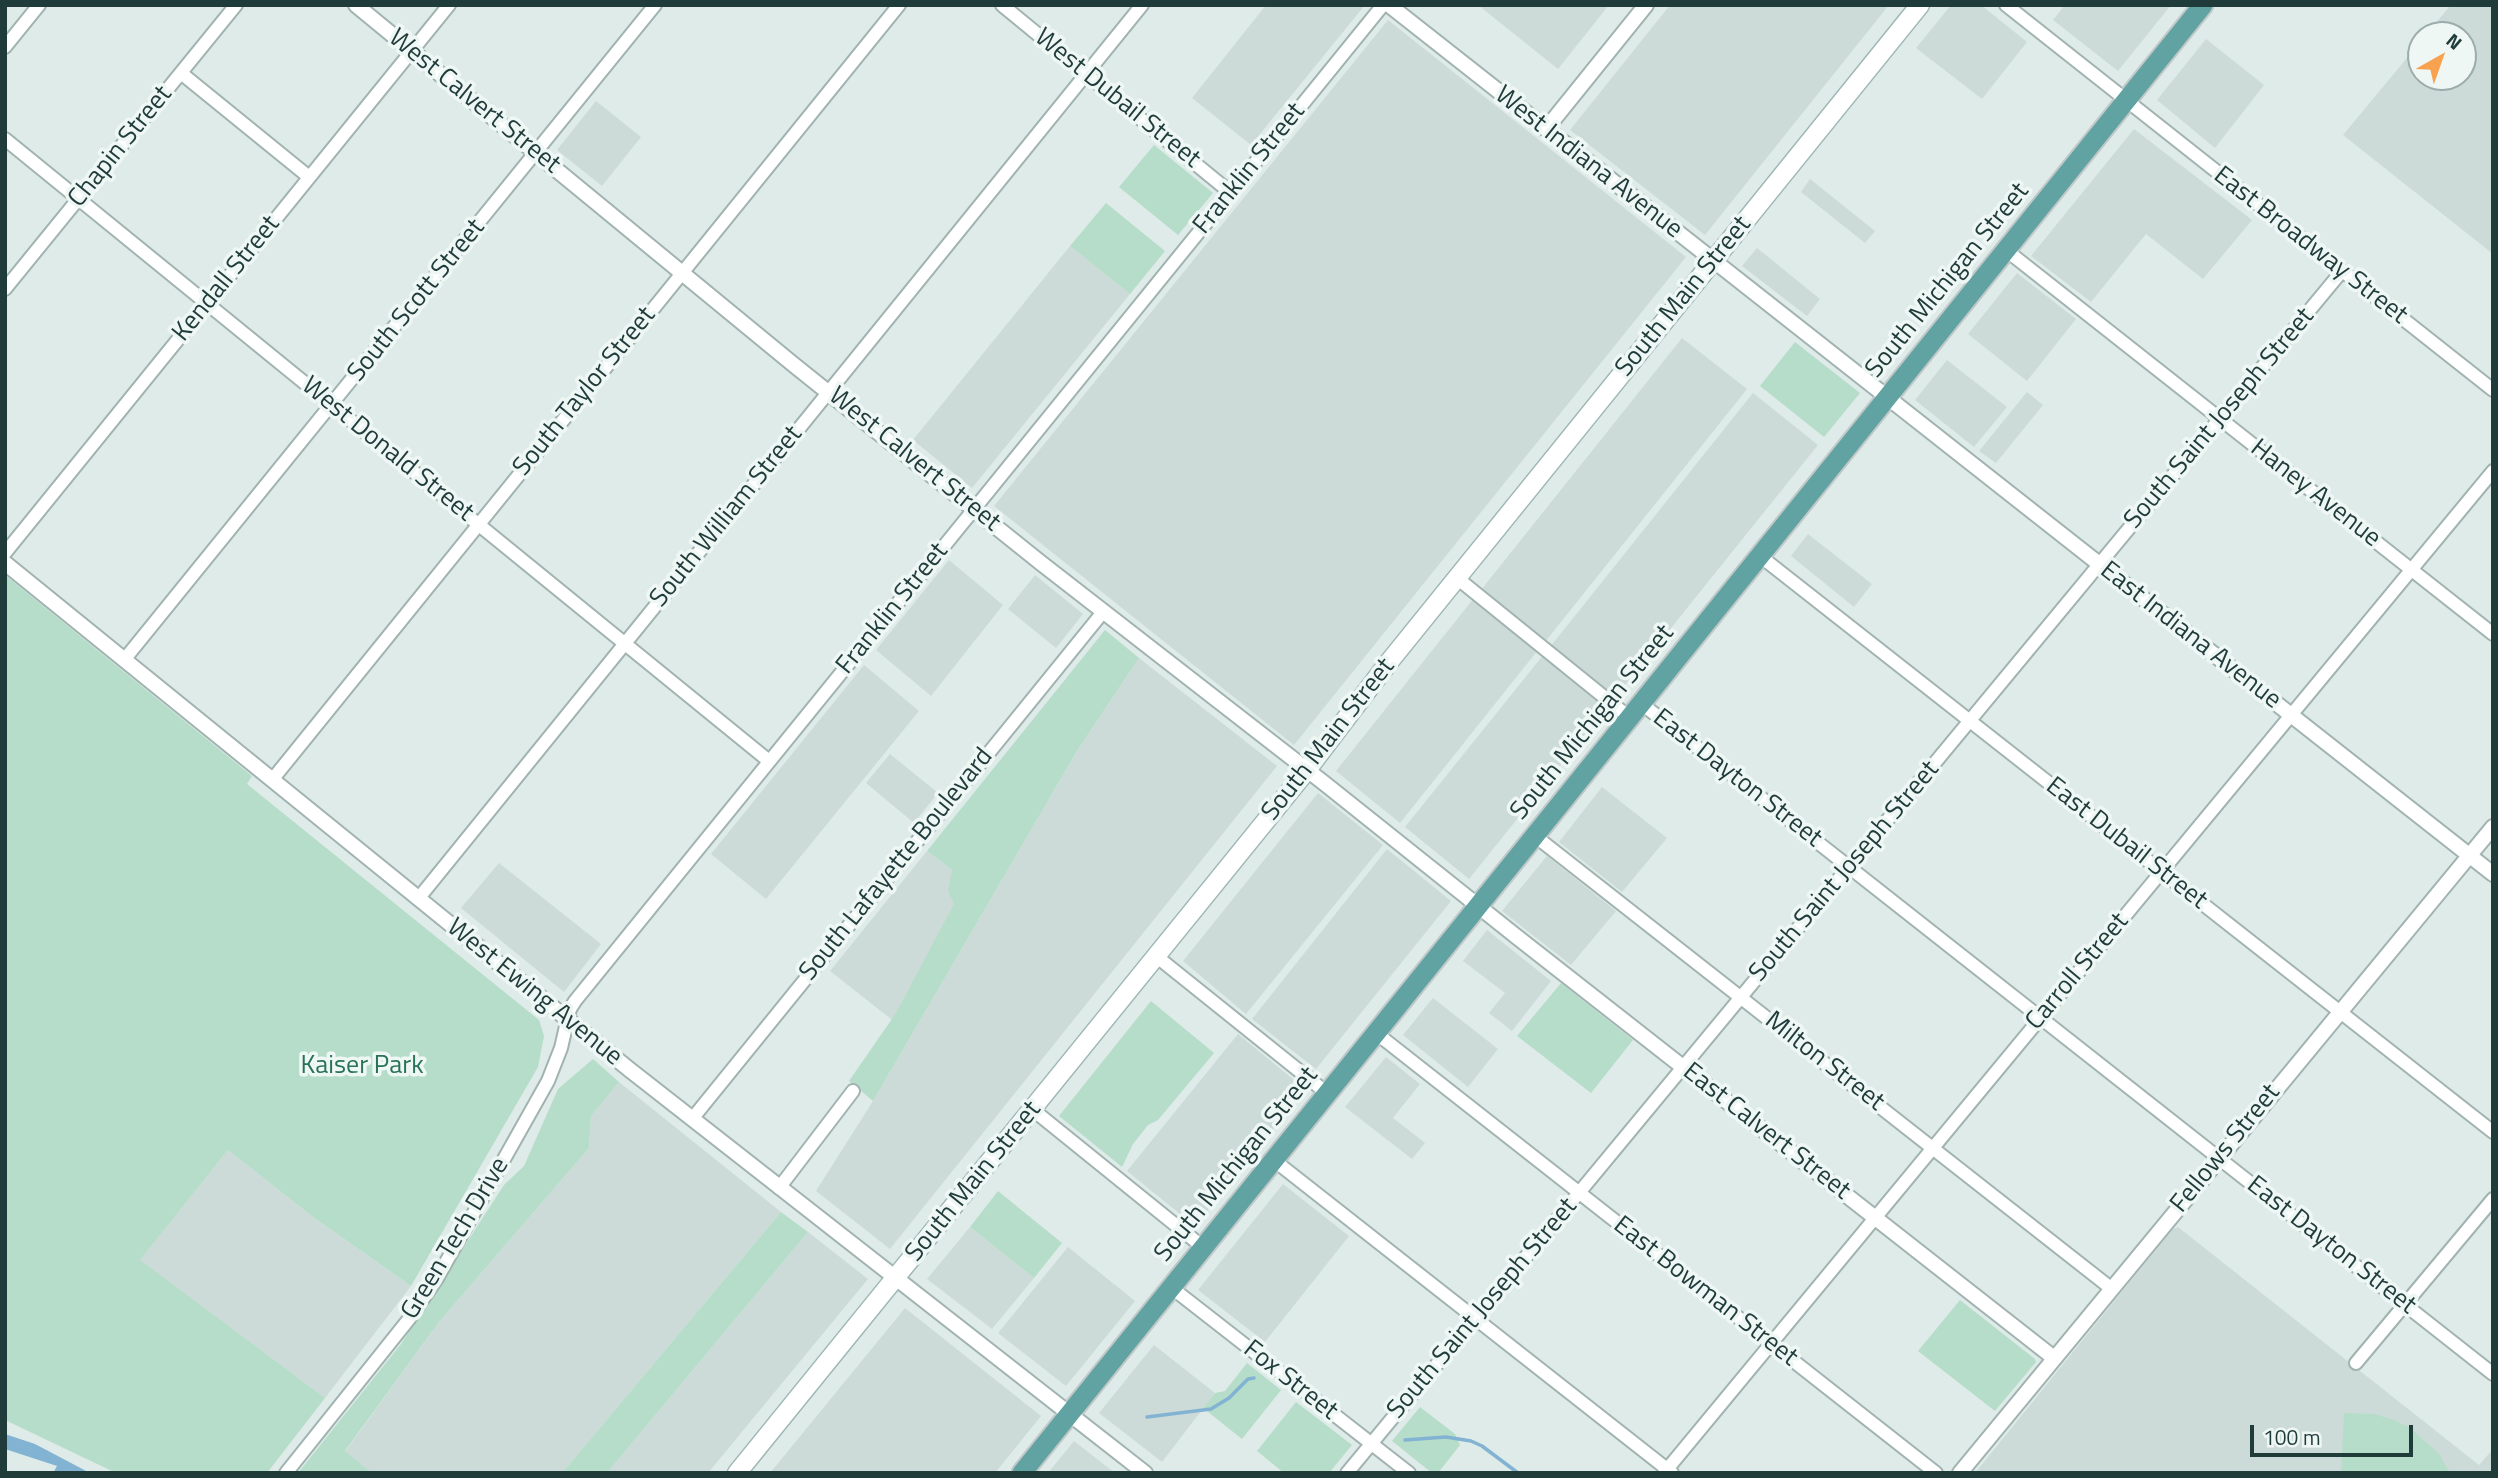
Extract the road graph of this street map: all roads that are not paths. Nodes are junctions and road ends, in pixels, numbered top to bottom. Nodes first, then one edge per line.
1 (40, 5) edge
2 (236, 5) edge
3 (356, 5) edge
4 (449, 5) edge
5 (655, 5) edge
6 (899, 5) edge
7 (1002, 5) edge
8 (1142, 5) edge
9 (1383, 5) edge
10 (1389, 5) edge
11 (1646, 5) edge
12 (1920, 5) edge
13 (2006, 5) edge
14 (2203, 5) edge
15 (5, 47) edge
16 (412, 51) junction
17 (181, 73) junction
18 (1087, 73) junction
19 (2127, 101) junction
20 (1546, 129) junction
21 (5, 139) edge
22 (536, 153) junction
23 (309, 177) junction
24 (1231, 193) junction
25 (79, 199) junction
26 (2006, 250) junction
27 (1713, 262) junction
28 (2342, 271) junction
29 (682, 272) junction
30 (5, 289) edge
31 (207, 304) junction
32 (2493, 390) edge
33 (828, 391) junction
34 (1887, 398) junction
35 (332, 406) junction
36 (2220, 419) junction
37 (2493, 471) edge
38 (974, 509) junction
39 (478, 525) junction
40 (5, 553) edge
41 (1760, 556) junction
42 (5, 563) edge
43 (2099, 564) junction
44 (2412, 570) junction
45 (1457, 578) junction
46 (1103, 612) junction
47 (2493, 634) edge
48 (624, 643) junction
49 (124, 660) junction
50 (1636, 711) junction
51 (2290, 716) junction
52 (1970, 721) junction
53 (769, 761) junction
54 (1307, 770) junction
55 (272, 780) junction
56 (2493, 827) edge
57 (1535, 835) junction
58 (2469, 856) junction
59 (1849, 867) junction
60 (2161, 871) junction
61 (2493, 874) edge
62 (418, 899) junction
63 (1479, 906) junction
64 (1156, 956) junction
65 (1741, 997) junction
66 (2339, 1011) junction
67 (2041, 1017) junction
68 (568, 1020) junction
69 (1376, 1033) junction
70 (1683, 1067) junction
71 (853, 1091) dead end
72 (1328, 1094) junction
73 (1032, 1109) junction
74 (692, 1119) junction
75 (2493, 1132) edge
76 (1932, 1148) junction
77 (2219, 1158) junction
78 (1275, 1161) junction
79 (779, 1188) junction
80 (1579, 1193) junction
81 (2493, 1199) edge
82 (1875, 1218) junction
83 (1204, 1248) junction
84 (896, 1279) junction
85 (1172, 1288) junction
86 (2112, 1289) junction
87 (2405, 1304) junction
88 (1475, 1318) junction
89 (1771, 1344) junction
90 (2054, 1358) junction
91 (2356, 1363) dead end
92 (2493, 1374) edge
93 (1070, 1413) junction
94 (1371, 1444) junction
95 (1668, 1471) edge
96 (286, 1473) edge
97 (737, 1473) edge
98 (1022, 1473) edge
99 (1145, 1473) edge
100 (1347, 1473) edge
101 (1409, 1473) edge
102 (1936, 1473) edge
103 (1960, 1473) edge

1 - 15 street
2 - 17 street, Chapin Street
3 - 16 street, West Calvert Street
4 - 16 street, Kendall Street
5 - 22 street, South Scott Street
6 - 29 street, South Taylor Street
7 - 18 street, West Dubail Street
8 - 18 street, South William Street
9 - 24 street, Franklin Street
10 - 20 street, West Indiana Avenue
11 - 20 street
12 - 27 main road, South Main Street
13 - 19 street, East Broadway Street
14 - 19 main road, South Michigan Street
16 - 22 street, West Calvert Street
16 - 23 street, Kendall Street
17 - 23 street
17 - 25 street, Chapin Street
18 - 24 street, West Dubail Street
18 - 33 street, South William Street
19 - 26 main road, South Michigan Street
19 - 28 street, East Broadway Street
20 - 27 street, West Indiana Avenue
21 - 25 street, West Donald Street
22 - 29 street, West Calvert Street
22 - 35 street, South Scott Street
23 - 31 street, Kendall Street
24 - 38 street, Franklin Street
25 - 30 street, Chapin Street
25 - 31 street, West Donald Street
26 - 34 main road, South Michigan Street
26 - 36 street, Haney Avenue
27 - 34 street, West Indiana Avenue
27 - 45 main road, South Main Street
28 - 32 street, East Broadway Street
28 - 36 street, South Saint Joseph Street
29 - 33 street, West Calvert Street
29 - 39 street, South Taylor Street
31 - 35 street, West Donald Street
31 - 40 street, Kendall Street
33 - 38 street, West Calvert Street
33 - 48 street, South William Street
34 - 41 main road, South Michigan Street
34 - 43 street, East Indiana Avenue
35 - 39 street, West Donald Street
35 - 49 street, South Scott Street
36 - 43 street, South Saint Joseph Street
36 - 44 street, Haney Avenue
37 - 44 street, Carroll Street
38 - 46 street, West Calvert Street
38 - 53 street, Franklin Street
39 - 48 street, West Donald Street
39 - 55 street, South Taylor Street
41 - 50 main road, South Michigan Street
41 - 52 street, East Dubail Street
42 - 49 street, West Ewing Avenue
43 - 51 street, East Indiana Avenue
43 - 52 street, South Saint Joseph Street
44 - 47 street, Haney Avenue
44 - 51 street, Carroll Street
45 - 50 street, East Dayton Street
45 - 54 main road, South Main Street
46 - 54 street, West Calvert Street
46 - 74 street, South Lafayette Boulevard
48 - 53 street, West Donald Street
48 - 62 street, South William Street
49 - 55 street, West Ewing Avenue
50 - 57 main road, South Michigan Street
50 - 59 street, East Dayton Street
51 - 58 street, East Indiana Avenue
51 - 60 street, Carroll Street
52 - 59 street, South Saint Joseph Street
52 - 60 street, East Dubail Street
53 - 68 street, Franklin Street
54 - 63 street, West Calvert Street
54 - 64 main road, South Main Street
55 - 62 street, West Ewing Avenue
56 - 58 street, Fellows Street
57 - 63 main road, South Michigan Street
57 - 65 street, Milton Street
58 - 61 street, East Indiana Avenue
58 - 66 street, Fellows Street
59 - 65 street, South Saint Joseph Street
59 - 67 street, East Dayton Street
60 - 66 street, East Dubail Street
60 - 67 street, Carroll Street
62 - 68 street, West Ewing Avenue
63 - 69 main road, South Michigan Street
63 - 70 street, East Calvert Street
64 - 72 street
64 - 73 main road, South Main Street
65 - 70 street, South Saint Joseph Street
65 - 76 street, Milton Street
66 - 75 street, East Dubail Street
66 - 77 street, Fellows Street
67 - 76 street, Carroll Street
67 - 77 street, East Dayton Street
68 - 74 street, West Ewing Avenue
68 - 96 street, Green Tech Drive
69 - 72 main road, South Michigan Street
69 - 80 street, East Bowman Street
70 - 80 street, South Saint Joseph Street
70 - 82 street, East Calvert Street
71 - 79 street
72 - 78 main road, South Michigan Street
73 - 83 street
73 - 84 main road, South Main Street
74 - 79 street, West Ewing Avenue
76 - 82 street, Carroll Street
76 - 86 street, Milton Street
77 - 86 street, Fellows Street
77 - 87 street, East Dayton Street
78 - 83 main road, South Michigan Street
78 - 88 street
79 - 84 street, West Ewing Avenue
80 - 88 street, South Saint Joseph Street
80 - 89 street, East Bowman Street
81 - 87 street
82 - 89 street, Carroll Street
82 - 90 street, East Calvert Street
83 - 85 main road, South Michigan Street
84 - 93 street, West Ewing Avenue
84 - 97 main road, South Main Street
85 - 93 main road, South Michigan Street
85 - 94 street, Fox Street
86 - 90 street, Fellows Street
87 - 91 street
87 - 92 street, East Dayton Street
88 - 94 street, South Saint Joseph Street
88 - 95 street
89 - 95 street, Carroll Street
89 - 102 street, East Bowman Street
90 - 103 street, Fellows Street
93 - 98 main road, South Michigan Street
93 - 99 street, West Ewing Avenue
94 - 100 street, South Saint Joseph Street
94 - 101 street, Fox Street

